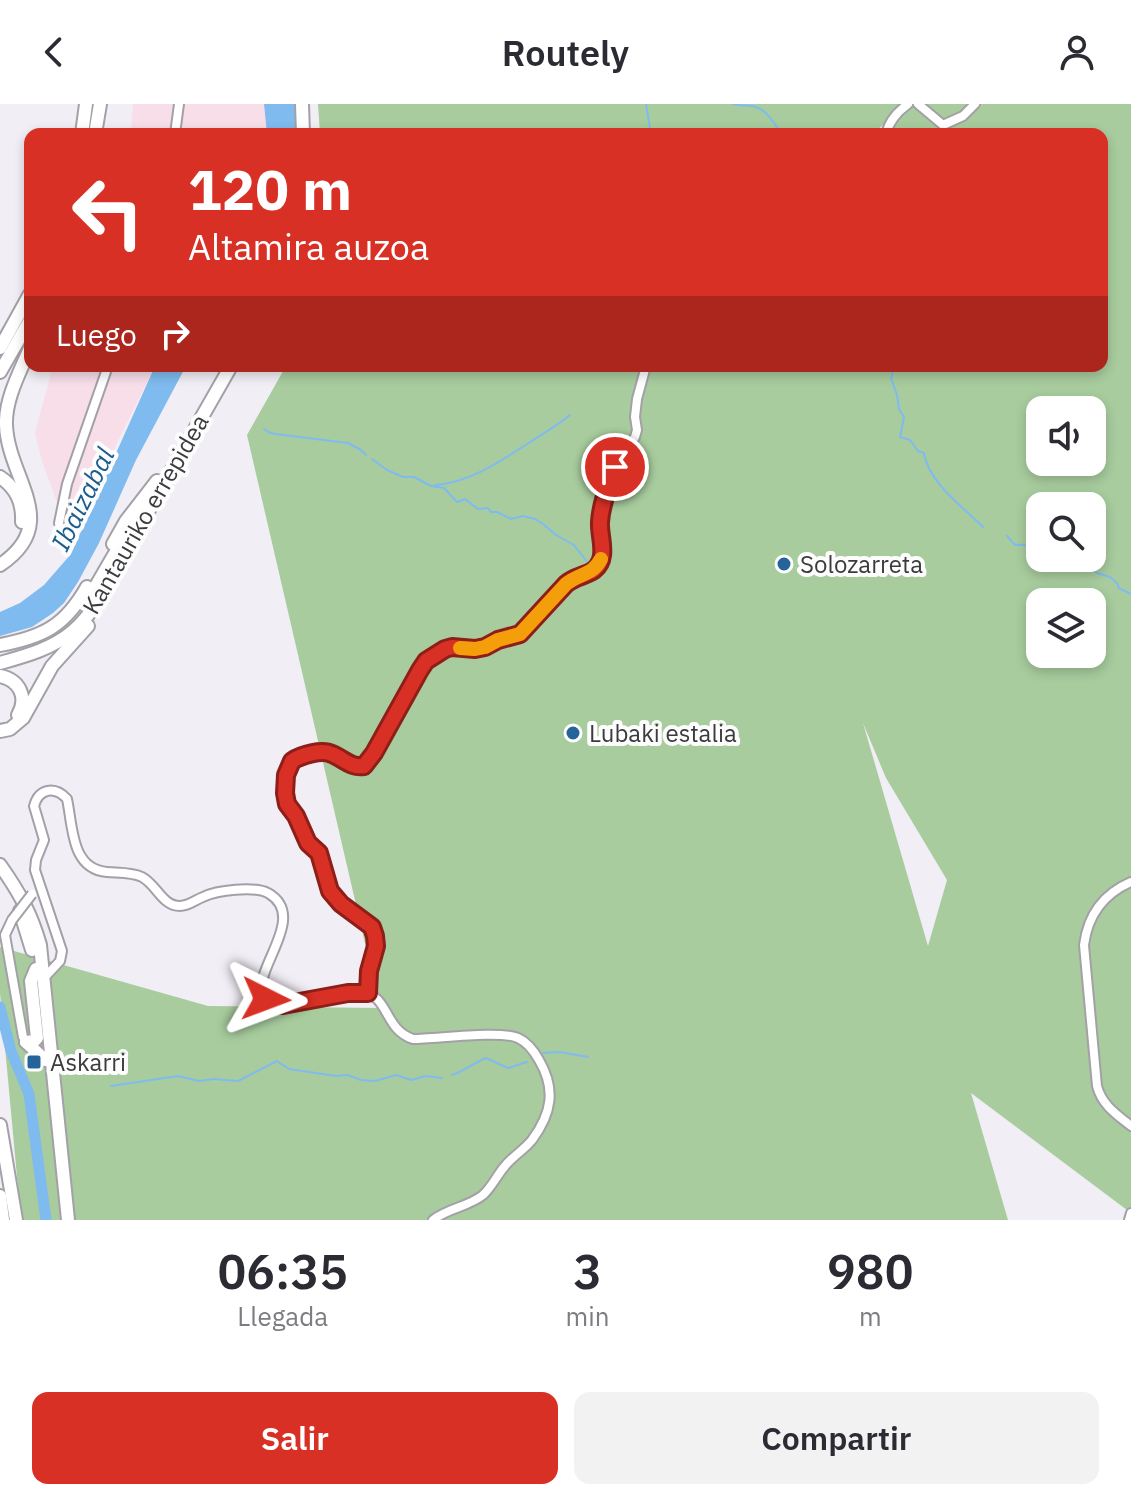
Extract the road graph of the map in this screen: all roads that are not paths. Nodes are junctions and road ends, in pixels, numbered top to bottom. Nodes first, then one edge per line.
1 (86, 104) edge
2 (100, 104) edge
3 (179, 104) edge
4 (302, 104) edge
5 (310, 104) edge
6 (908, 104) edge
7 (918, 104) edge
8 (975, 104) edge
9 (83, 128) edge
10 (96, 128) edge
11 (176, 128) edge
12 (303, 128) edge
13 (311, 128) edge
14 (888, 128) edge
15 (24, 290) edge
16 (24, 305) edge
17 (24, 330) edge
18 (0, 334) edge
19 (0, 348) edge
20 (24, 363) edge
21 (0, 372) edge
22 (106, 372) edge
23 (220, 372) edge
24 (228, 372) edge
25 (644, 372) edge
26 (0, 477) edge
27 (157, 481) junction
28 (59, 523) dead end
29 (128, 547) junction
30 (0, 555) edge
31 (0, 565) edge
32 (0, 645) edge
33 (0, 655) edge
34 (0, 663) edge
35 (0, 676) edge
36 (0, 728) edge
37 (0, 865) edge
38 (3, 882) edge
39 (1131, 882) edge
40 (39, 886) junction
41 (57, 964) junction
42 (40, 969) junction
43 (368, 993) junction
44 (26, 1042) junction
45 (45, 1060) junction
46 (0, 1125) edge
47 (1131, 1126) edge
48 (0, 1196) edge
49 (1131, 1213) edge
50 (3, 1220) edge
51 (16, 1220) edge
52 (60, 1220) edge
53 (68, 1220) edge
54 (433, 1220) edge
55 (1129, 1220) edge

1 - 9 highway
2 - 10 highway
3 - 11 street
4 - 12 highway
5 - 13 highway
6 - 14 street
7 - 8 street
15 - 18 highway
16 - 19 highway
17 - 21 highway
20 - 31 highway
22 - 28 street
23 - 27 highway, Kantauriko errepidea
24 - 29 highway, Kantauriko errepidea
25 - 43 street
26 - 30 highway
27 - 32 highway
27 - 33 highway, Kantauriko errepidea
29 - 34 highway, Kantauriko errepidea
29 - 36 highway
35 - 36 highway
37 - 42 highway
38 - 42 highway
39 - 47 street
40 - 41 street
40 - 43 street
40 - 44 street, bridge
41 - 42 street
41 - 42 street
42 - 44 highway
42 - 45 highway
42 - 53 highway
43 - 54 street
44 - 45 highway
45 - 52 highway
46 - 51 highway
48 - 50 highway
49 - 55 street

